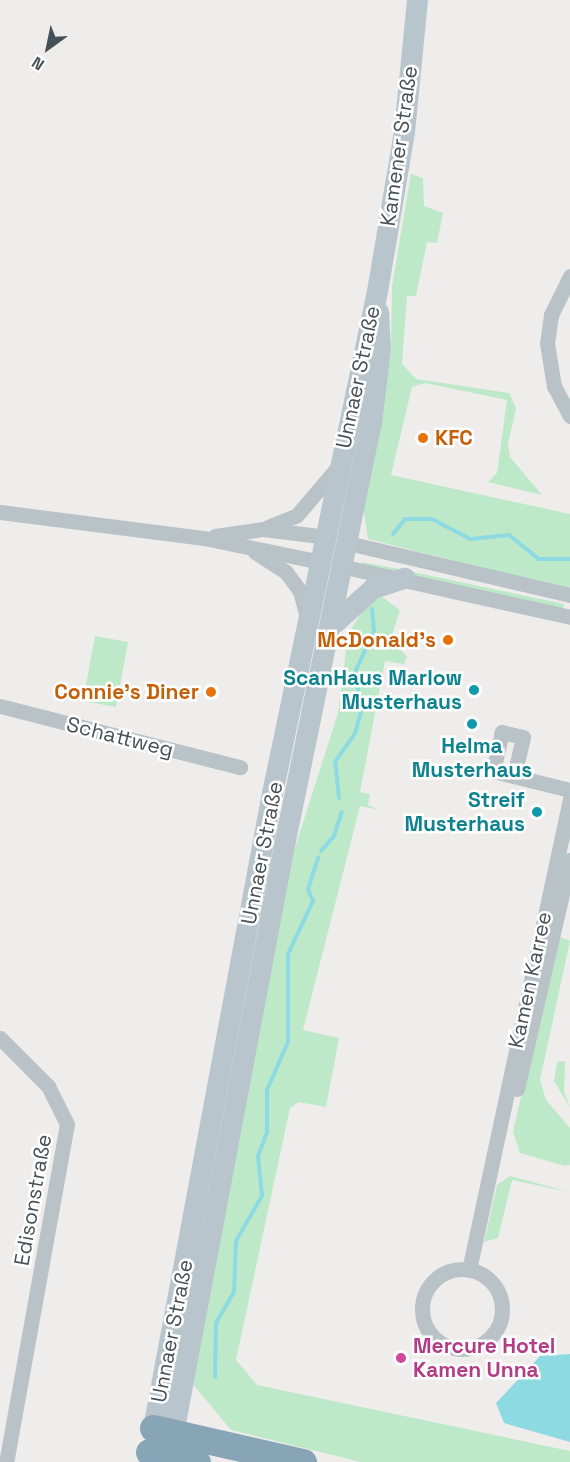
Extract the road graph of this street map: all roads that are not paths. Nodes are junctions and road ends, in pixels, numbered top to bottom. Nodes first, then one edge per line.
1 (417, 0) edge
2 (570, 276) edge
3 (376, 291) junction
4 (570, 416) edge
5 (341, 463) junction
6 (0, 512) edge
7 (262, 529) junction
8 (327, 537) junction
9 (204, 538) junction
10 (348, 543) junction
11 (244, 546) junction
12 (321, 562) junction
13 (345, 567) junction
14 (404, 578) junction
15 (570, 595) edge
16 (570, 617) edge
17 (309, 622) junction
18 (332, 626) junction
19 (0, 706) edge
20 (240, 767) dead end
21 (514, 776) dead end
22 (570, 790) edge
23 (570, 798) edge
24 (570, 860) edge
25 (0, 1038) edge
26 (494, 1162) junction
27 (469, 1270) junction
28 (159, 1438) junction
29 (6, 1462) edge
30 (197, 1462) edge
31 (303, 1462) edge

1 - 3 main road, Kamener Straße
2 - 4 street
3 - 5 main road, Unnaer Straße
3 - 10 main road, Unnaer Straße
5 - 7 street
5 - 8 main road, Unnaer Straße
6 - 9 street
7 - 8 street
7 - 9 street
8 - 10 main road
8 - 12 main road, Unnaer Straße
9 - 11 street
10 - 13 main road, Unnaer Straße
10 - 15 street
11 - 12 street
11 - 17 street
12 - 13 main road
12 - 17 main road, Unnaer Straße
13 - 14 street
13 - 18 main road, Unnaer Straße
14 - 16 street
14 - 18 main road
17 - 28 main road, Unnaer Straße
18 - 28 main road, Unnaer Straße
19 - 20 street, Schattweg
21 - 22 street
23 - 26 street, Kamen Karree
24 - 26 street, Kamen Karree
25 - 29 street, Edisonstraße
26 - 27 street, Kamen Karree
27 - 27 street
28 - 30 highway
28 - 31 highway

